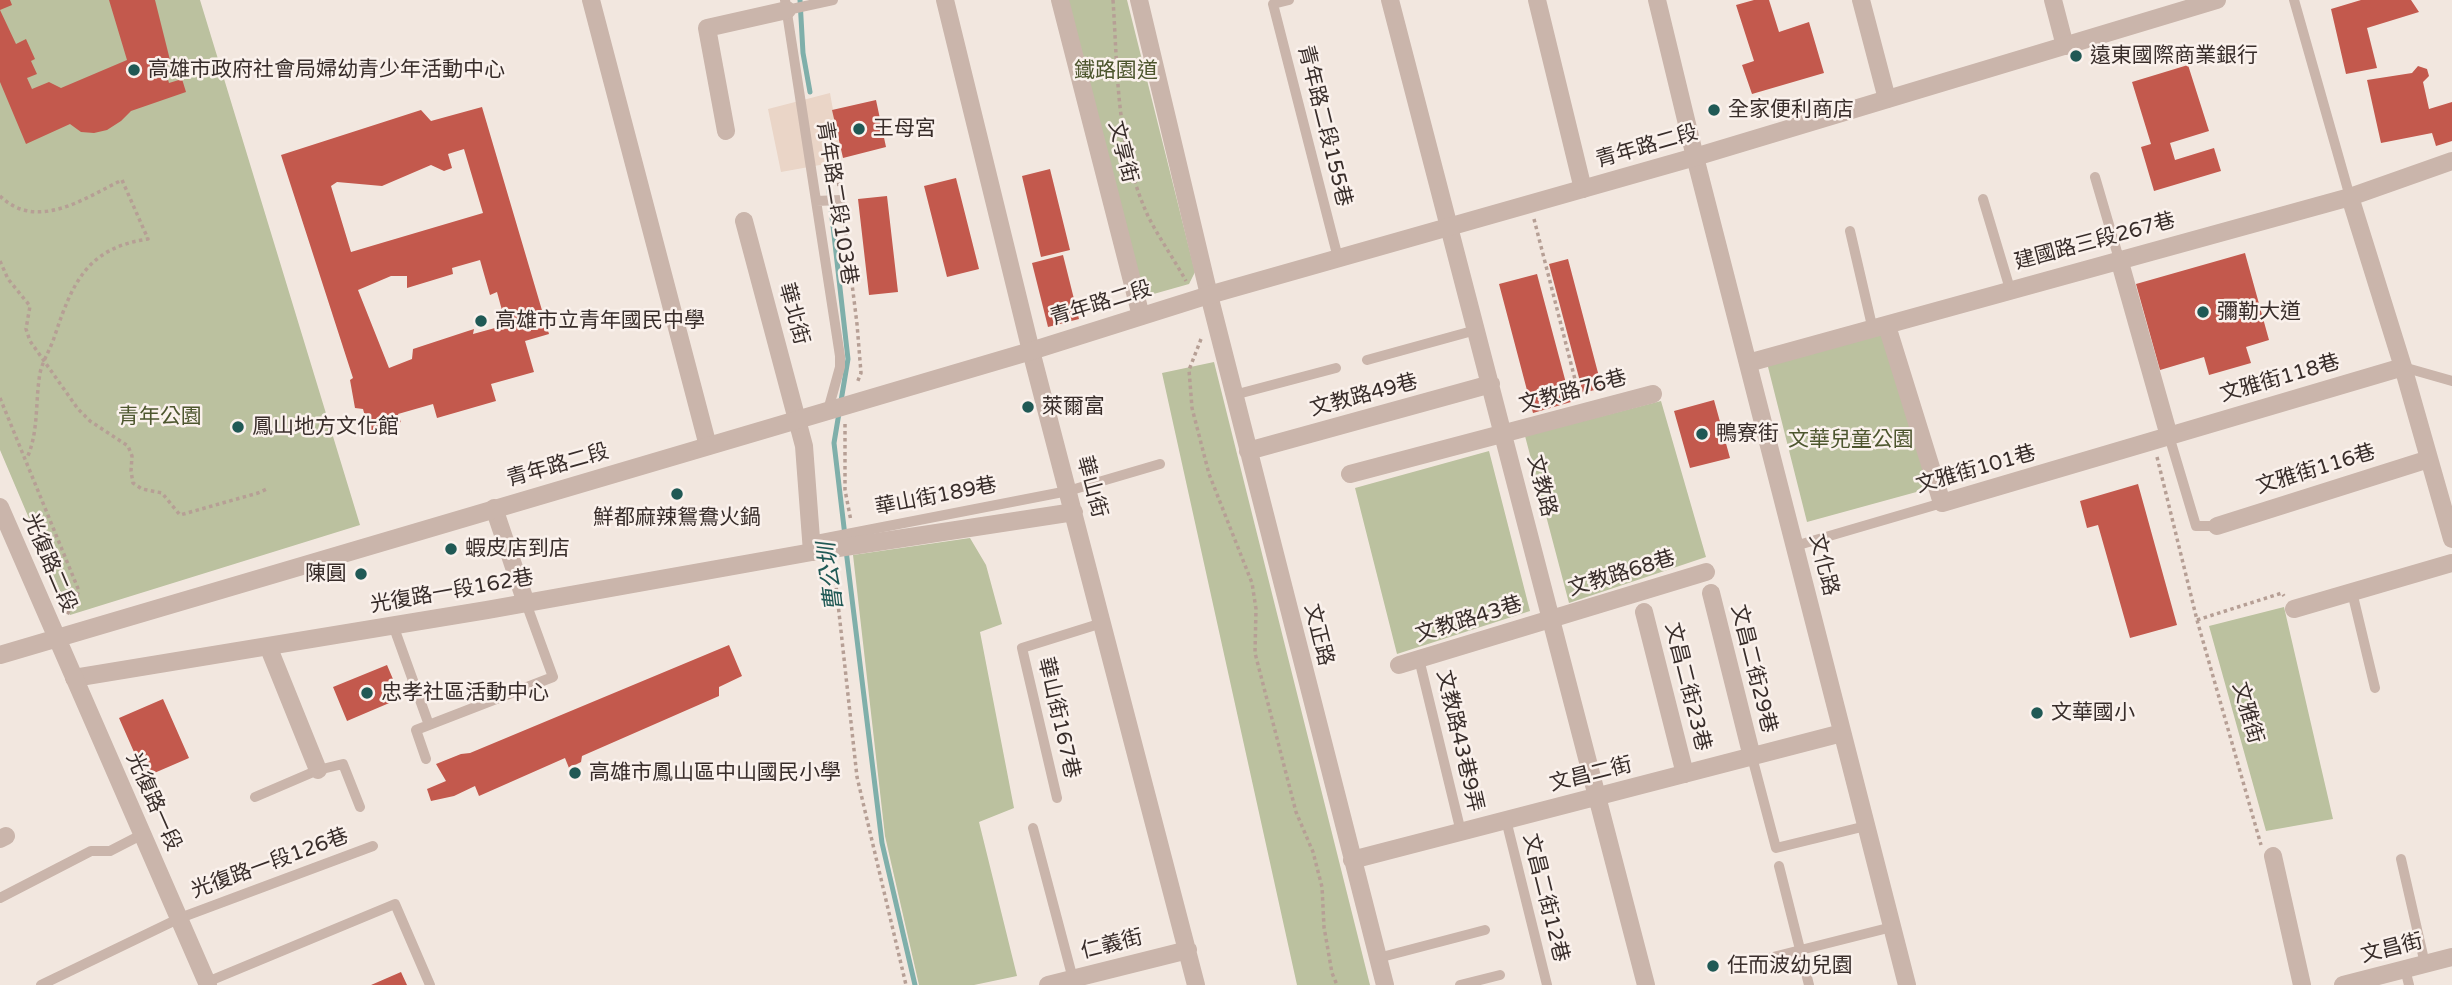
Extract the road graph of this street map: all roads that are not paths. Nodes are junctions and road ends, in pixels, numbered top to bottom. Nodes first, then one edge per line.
1 (591, 0) edge
2 (833, 0) edge
3 (945, 0) edge
4 (1060, 0) edge
5 (1139, 0) edge
6 (1289, 0) edge
7 (1390, 0) edge
8 (1537, 0) edge
9 (1657, 0) edge
10 (1861, 0) edge
11 (2053, 0) edge
12 (2217, 0) edge
13 (2294, 0) edge
14 (788, 7) edge
15 (2064, 46) junction
16 (1887, 99) junction
17 (726, 131) dead end
18 (1695, 158) junction
19 (2452, 161) edge
20 (2095, 177) dead end
21 (1583, 189) junction
22 (2350, 197) junction
23 (1983, 198) dead end
24 (841, 200) road end
25 (816, 201) junction
26 (744, 221) dead end
27 (1449, 227) junction
28 (1850, 231) dead end
29 (1338, 258) junction
30 (2119, 259) junction
31 (2010, 289) junction
32 (1209, 295) junction
33 (1140, 316) junction
34 (1880, 328) junction
35 (1476, 330) junction
36 (1031, 351) junction
37 (1367, 360) dead end
38 (1748, 363) junction
39 (2403, 367) junction
40 (1336, 368) dead end
41 (2452, 381) edge
42 (1491, 384) junction
43 (1653, 394) dead end
44 (1234, 396) junction
45 (828, 410) junction
46 (798, 419) junction
47 (1504, 433) junction
48 (2161, 439) junction
49 (708, 446) junction
50 (1248, 451) junction
51 (2429, 459) junction
52 (1160, 464) dead end
53 (1350, 474) dead end
54 (1068, 491) junction
55 (1942, 503) junction
56 (0, 507) edge
57 (494, 508) junction
58 (1074, 512) junction
59 (2217, 526) joint
60 (2452, 539) edge
61 (844, 541) junction
62 (1795, 546) junction
63 (811, 547) junction
64 (2452, 563) edge
65 (1706, 572) dead end
66 (2352, 592) junction
67 (1711, 593) dead end
68 (526, 603) junction
69 (2294, 609) road end
70 (1644, 612) dead end
71 (1552, 619) junction
72 (1102, 623) junction
73 (393, 625) junction
74 (55, 638) junction
75 (268, 646) junction
76 (0, 655) edge
77 (1419, 659) junction
78 (1399, 665) dead end
79 (74, 678) junction
80 (2375, 688) dead end
81 (429, 725) junction
82 (1842, 733) junction
83 (1752, 757) junction
84 (426, 759) dead end
85 (318, 770) junction
86 (1685, 774) junction
87 (255, 797) dead end
88 (1597, 797) junction
89 (1057, 798) dead end
90 (360, 807) dead end
91 (1506, 820) junction
92 (1866, 826) junction
93 (1034, 828) dead end
94 (1461, 832) junction
95 (143, 834) junction
96 (373, 846) dead end
97 (2273, 856) road end
98 (2401, 859) dead end
99 (1352, 860) junction
100 (1779, 866) dead end
101 (0, 898) edge
102 (180, 918) junction
103 (1892, 928) junction
104 (1485, 930) dead end
105 (1188, 950) junction
106 (1800, 951) junction
107 (2452, 957) edge
108 (1378, 958) junction
109 (1769, 958) dead end
110 (2425, 964) junction
111 (1500, 975) dead end
112 (2407, 977) edge
113 (1073, 979) junction
114 (206, 984) edge
115 (41, 985) edge
116 (430, 985) edge
117 (1048, 985) edge
118 (1196, 985) edge
119 (1385, 985) edge
120 (1460, 985) edge
121 (1547, 985) edge
122 (1646, 985) edge
123 (1809, 985) edge
124 (1907, 985) edge
125 (2302, 985) edge
126 (2343, 985) edge

1 - 49 street
2 - 14 lane
3 - 36 street, 華山街
4 - 33 street, 文享街
5 - 32 street
6 - 29 lane, 青年路二段155巷
7 - 27 street, 文教路
8 - 21 street
9 - 18 street, 文化路
10 - 16 street
11 - 15 street
12 - 15 street, 青年路二段
13 - 22 lane
14 - 17 street
14 - 25 lane, 青年路二段103巷
15 - 16 street, 青年路二段
16 - 18 street, 青年路二段
18 - 21 street, 青年路二段
18 - 38 street, 文化路
19 - 22 street, 建國路三段267巷
20 - 30 lane
21 - 27 street, 青年路二段
22 - 30 street, 建國路三段267巷
22 - 39 street
23 - 31 lane
24 - 25 lane
25 - 45 lane, 青年路二段103巷
26 - 46 street, 華北街
27 - 29 street, 青年路二段
27 - 35 street, 文教路
28 - 34 lane
29 - 32 street, 青年路二段
30 - 31 street, 建國路三段267巷
30 - 48 street
31 - 34 street, 建國路三段267巷
32 - 33 street, 青年路二段
32 - 44 street, 文正路
33 - 36 street, 青年路二段
34 - 38 street, 建國路三段267巷
34 - 55 street
35 - 37 lane
35 - 42 street, 文教路
36 - 45 street, 青年路二段
36 - 54 street, 華山街
38 - 62 street, 文化路
39 - 41 lane
39 - 48 street, 文雅街118巷
39 - 51 street
40 - 44 lane
42 - 47 street, 文教路
42 - 50 street, 文教路49巷
43 - 47 street, 文教路76巷
44 - 50 street, 文正路
45 - 46 street, 青年路二段
46 - 49 street, 青年路二段
46 - 63 street, 華北街
47 - 53 street, 文教路76巷
47 - 71 street, 文教路
48 - 55 street, 文雅街101巷
48 - 59 lane
49 - 57 street, 青年路二段
50 - 99 street, 文正路
51 - 59 street, 文雅街116巷
51 - 60 street
52 - 54 lane, 華山街189巷
54 - 58 street, 華山街
54 - 61 lane, 華山街189巷
55 - 62 lane, 文雅街101巷
56 - 74 street, 光復路二段
57 - 68 street
57 - 74 street, 青年路二段
58 - 61 street, 光復路一段162巷
58 - 72 street, 華山街
61 - 63 street, 光復路一段162巷
62 - 82 street, 文化路
63 - 68 street, 光復路一段162巷
64 - 66 street
65 - 71 street, 文教路68巷
66 - 69 street
66 - 80 lane
67 - 83 street, 文昌二街29巷
68 - 73 street, 光復路一段162巷
68 - 81 lane
70 - 86 street, 文昌二街23巷
71 - 77 street, 文教路43巷
71 - 88 street, 文教路
72 - 89 lane, 華山街167巷
72 - 105 street, 華山街
73 - 75 street, 光復路一段162巷
73 - 81 lane
74 - 76 street, 青年路二段
74 - 79 street, 光復路一段
75 - 79 street, 光復路一段162巷
75 - 85 street
77 - 78 street, 文教路43巷
77 - 94 lane, 文教路43巷9弄
79 - 95 street, 光復路一段
81 - 84 lane
82 - 83 street, 文昌二街
82 - 92 street, 文化路
83 - 86 street, 文昌二街
83 - 92 lane
85 - 87 lane
85 - 90 lane
86 - 88 street, 文昌二街
88 - 91 street, 文昌二街
88 - 122 street, 文教路
91 - 94 street, 文昌二街
91 - 121 lane, 文昌二街12巷
92 - 103 street, 文化路
93 - 113 lane
94 - 99 street, 文昌二街
95 - 101 lane
95 - 102 street, 光復路一段
96 - 102 lane, 光復路一段126巷
97 - 125 street
98 - 110 lane
99 - 108 street, 文正路
100 - 106 lane
102 - 114 street, 光復路一段
102 - 115 lane, 光復路一段126巷
103 - 106 lane
103 - 124 street, 文化路
104 - 108 lane
105 - 113 street, 仁義街
105 - 118 street, 華山街
106 - 109 lane
106 - 123 lane
107 - 110 street, 文昌街
108 - 119 street, 文正路
110 - 112 street, 文昌街
111 - 120 lane
112 - 126 street, 文昌街
113 - 117 street, 仁義街
114 - 116 lane

